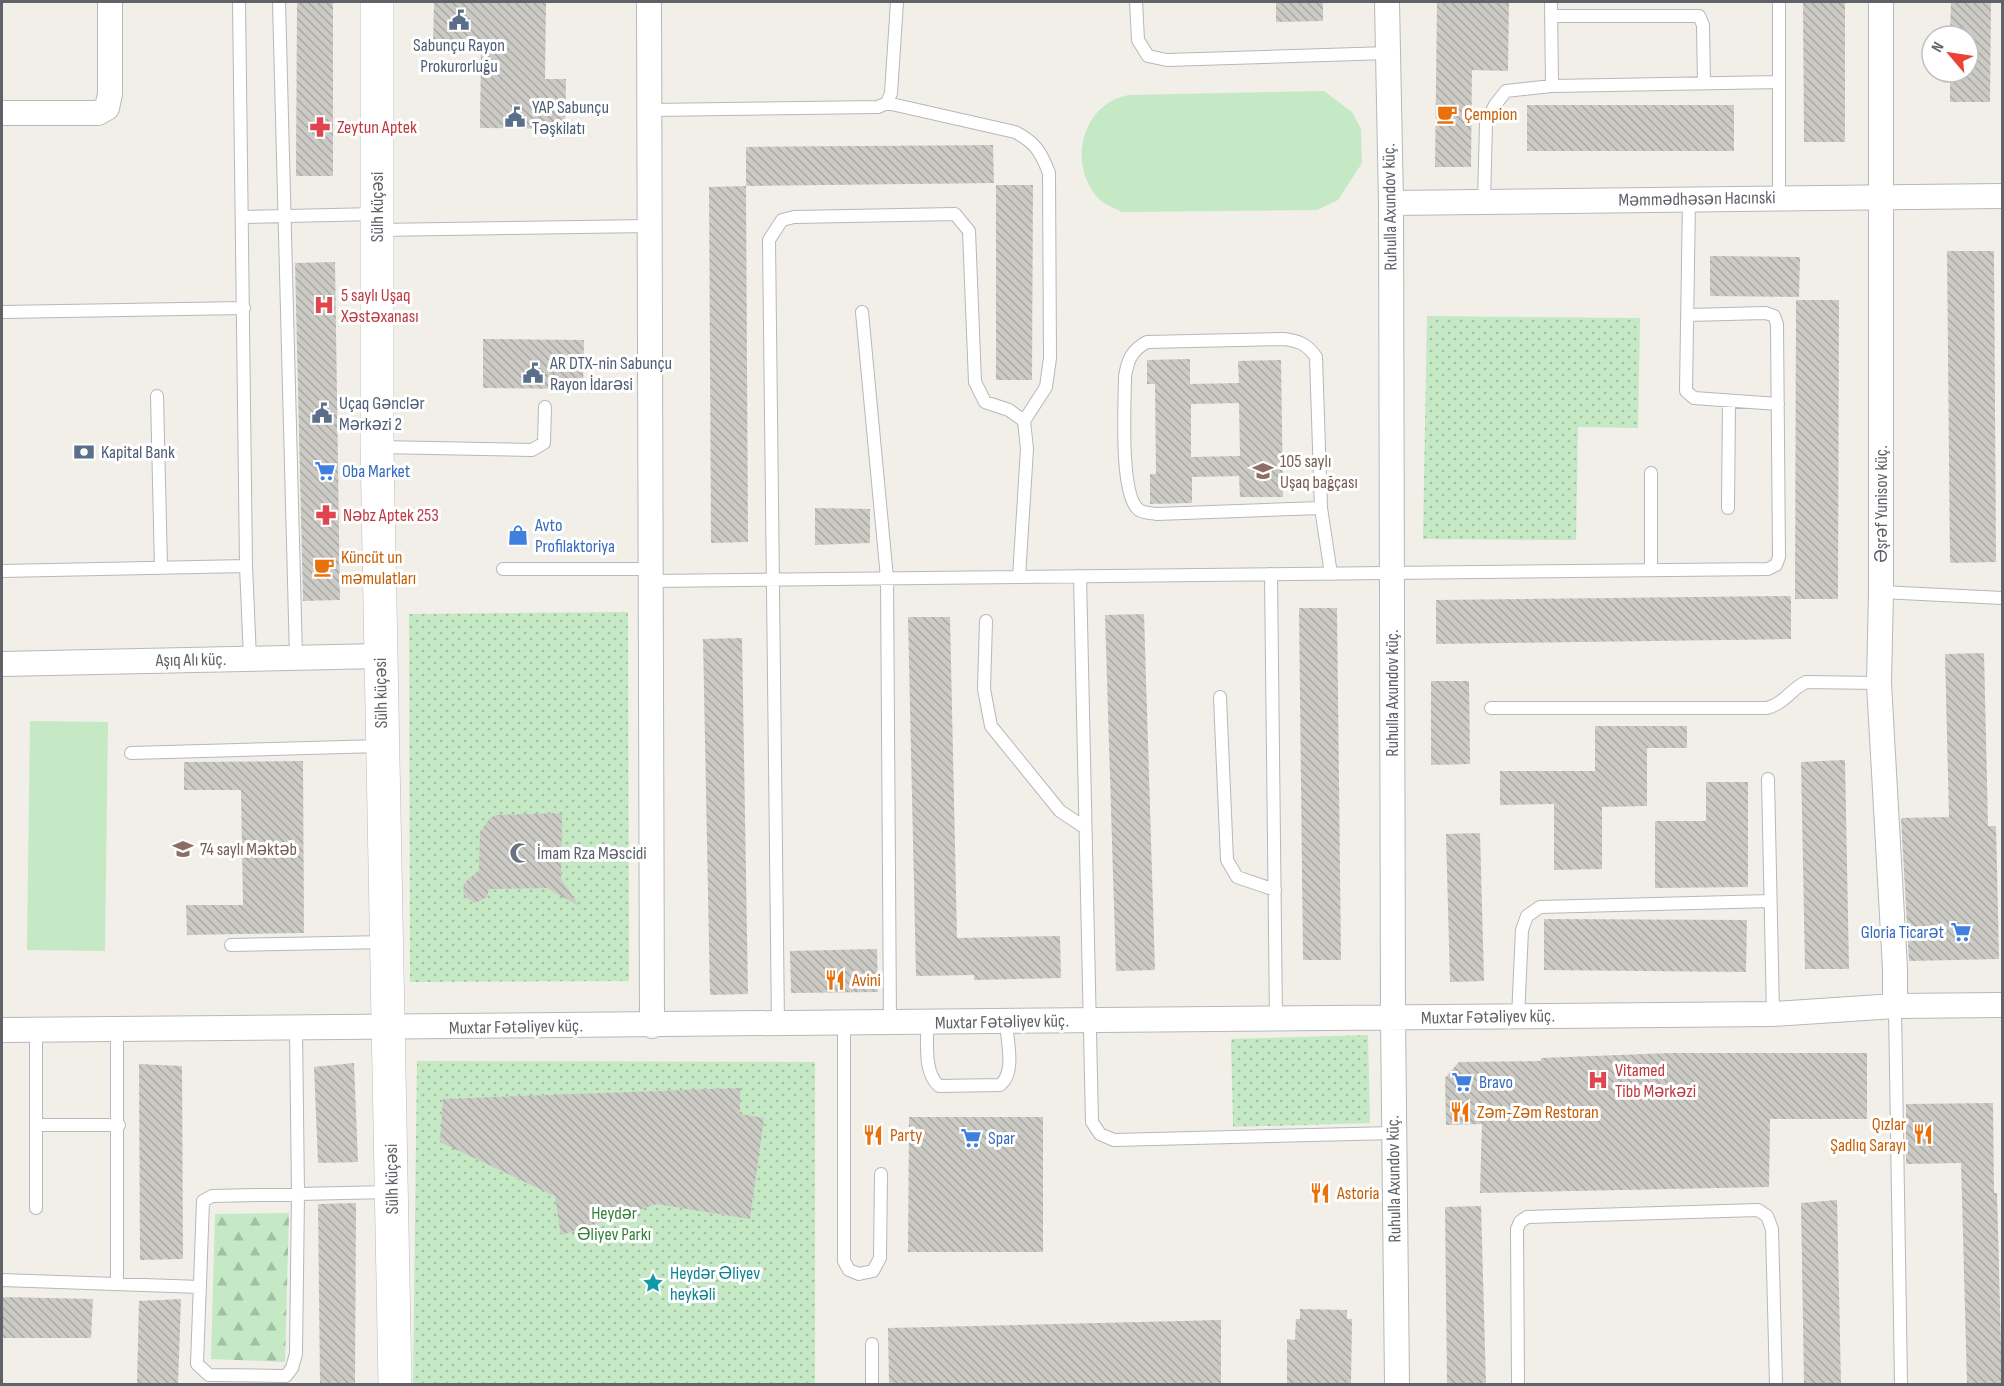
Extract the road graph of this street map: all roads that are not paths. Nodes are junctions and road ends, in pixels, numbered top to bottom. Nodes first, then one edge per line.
1 (110, 2) edge
2 (239, 2) edge
3 (279, 2) edge
4 (376, 2) edge
5 (649, 2) edge
6 (897, 2) edge
7 (1136, 2) edge
8 (1387, 2) edge
9 (1551, 2) edge
10 (1779, 2) edge
11 (1881, 2) edge
12 (1551, 16) junction
13 (1388, 53) junction
14 (1779, 82) junction
15 (1704, 83) junction
16 (1552, 86) junction
17 (887, 103) junction
18 (650, 110) junction
19 (2, 113) edge
20 (2002, 196) edge
21 (1879, 197) junction
22 (1779, 199) junction
23 (1689, 200) junction
24 (1484, 202) junction
25 (1391, 203) junction
26 (243, 216) junction
27 (285, 216) junction
28 (377, 222) junction
29 (651, 226) junction
30 (244, 309) junction
31 (2, 312) edge
32 (862, 312) dead end
33 (1688, 315) junction
34 (157, 396) dead end
35 (1729, 401) junction
36 (1778, 404) junction
37 (545, 407) dead end
38 (1024, 421) junction
39 (377, 447) junction
40 (1651, 473) dead end
41 (1321, 508) junction
42 (1728, 508) dead end
43 (246, 566) junction
44 (161, 568) junction
45 (502, 569) dead end
46 (1651, 570) junction
47 (2, 571) edge
48 (1391, 573) junction
49 (1271, 574) junction
50 (1331, 574) junction
51 (651, 575) junction
52 (1080, 576) junction
53 (1019, 577) junction
54 (887, 578) junction
55 (772, 580) junction
56 (1881, 592) junction
57 (2002, 598) edge
58 (986, 621) dead end
59 (381, 656) junction
60 (296, 657) junction
61 (250, 658) junction
62 (2, 664) edge
63 (1879, 683) junction
64 (1220, 697) dead end
65 (1491, 708) dead end
66 (383, 746) junction
67 (131, 753) dead end
68 (1768, 779) dead end
69 (1084, 827) junction
70 (1275, 890) junction
71 (1770, 901) junction
72 (388, 942) junction
73 (231, 945) dead end
74 (2002, 1005) edge
75 (1895, 1006) junction
76 (1773, 1014) junction
77 (1518, 1017) junction
78 (1393, 1018) junction
79 (1276, 1020) junction
80 (1088, 1021) junction
81 (1006, 1022) junction
82 (890, 1023) junction
83 (927, 1023) junction
84 (844, 1024) junction
85 (778, 1025) junction
86 (652, 1026) junction
87 (390, 1028) junction
88 (117, 1029) junction
89 (296, 1029) junction
90 (2, 1030) edge
91 (36, 1030) junction
92 (37, 1125) junction
93 (119, 1125) junction
94 (1394, 1133) junction
95 (880, 1174) dead end
96 (393, 1191) junction
97 (298, 1194) junction
98 (36, 1208) dead end
99 (2, 1280) edge
100 (117, 1284) junction
101 (200, 1287) junction
102 (872, 1344) dead end
103 (395, 1384) edge
104 (872, 1384) edge
105 (1397, 1384) edge
106 (1518, 1384) edge
107 (1776, 1384) edge
108 (1900, 1384) edge

1 - 19 street
2 - 26 lane
3 - 27 lane
4 - 28 street, Sülh küçəsi
5 - 18 street
6 - 17 lane
7 - 13 lane
8 - 13 street, Ruhulla Axundov küç.
9 - 12 lane
10 - 14 lane
11 - 21 street, Əşrəf Yunisov küç.
12 - 15 lane
12 - 16 lane
13 - 25 street, Ruhulla Axundov küç.
14 - 15 lane
14 - 22 lane
15 - 16 lane
16 - 24 lane
17 - 18 lane
17 - 38 lane
18 - 29 street
20 - 21 street, Məmmədhəsən Hacınski
21 - 22 street, Məmmədhəsən Hacınski
21 - 56 street, Əşrəf Yunisov küç.
22 - 23 street, Məmmədhəsən Hacınski
23 - 24 street, Məmmədhəsən Hacınski
23 - 33 lane
24 - 25 street, Məmmədhəsən Hacınski
25 - 48 street, Ruhulla Axundov küç.
26 - 27 lane
26 - 30 lane
27 - 28 lane
27 - 60 lane
28 - 29 lane
28 - 39 street, Sülh küçəsi
29 - 51 street
30 - 31 lane
30 - 43 lane
32 - 54 lane
33 - 35 lane
33 - 36 lane
34 - 44 lane
35 - 36 lane
35 - 42 lane
36 - 46 lane
37 - 39 lane
38 - 53 lane
38 - 55 lane
39 - 59 street, Sülh küçəsi
40 - 46 lane
41 - 41 lane
41 - 50 lane
43 - 44 lane
43 - 61 lane
44 - 47 lane
45 - 51 lane
46 - 48 lane
48 - 50 lane
48 - 78 street, Ruhulla Axundov küç.
49 - 50 lane
49 - 52 lane
49 - 70 lane
51 - 55 lane
51 - 86 street
52 - 53 lane
52 - 69 lane
53 - 54 lane
54 - 55 lane
54 - 82 lane
55 - 85 lane
56 - 57 lane
56 - 63 street, Əşrəf Yunisov küç.
58 - 69 lane
59 - 60 street, Aşıq Alı küç.
59 - 66 street, Sülh küçəsi
60 - 61 street, Aşıq Alı küç.
61 - 62 street, Aşıq Alı küç.
63 - 65 lane
63 - 75 street, Əşrəf Yunisov küç.
64 - 70 lane
66 - 67 lane
66 - 72 street, Sülh küçəsi
68 - 71 lane
69 - 80 lane
70 - 79 lane
71 - 76 lane
71 - 77 lane
72 - 73 lane
72 - 87 street, Sülh küçəsi
74 - 75 street, Muxtar Fətəliyev küç.
75 - 76 street, Muxtar Fətəliyev küç.
75 - 108 lane
76 - 77 street, Muxtar Fətəliyev küç.
77 - 78 street, Muxtar Fətəliyev küç.
78 - 79 street, Muxtar Fətəliyev küç.
78 - 94 street, Ruhulla Axundov küç.
79 - 80 street, Muxtar Fətəliyev küç.
80 - 81 street, Muxtar Fətəliyev küç.
80 - 94 lane
81 - 83 street, Muxtar Fətəliyev küç.
81 - 83 lane
82 - 83 street, Muxtar Fətəliyev küç.
82 - 84 street, Muxtar Fətəliyev küç.
84 - 85 street, Muxtar Fətəliyev küç.
84 - 95 lane
85 - 86 street, Muxtar Fətəliyev küç.
86 - 87 street, Muxtar Fətəliyev küç.
87 - 89 street, Muxtar Fətəliyev küç.
87 - 96 street, Sülh küçəsi
88 - 89 street, Muxtar Fətəliyev küç.
88 - 91 street, Muxtar Fətəliyev küç.
88 - 93 lane
89 - 97 lane
90 - 91 street, Muxtar Fətəliyev küç.
91 - 92 lane
92 - 93 lane
92 - 98 lane
93 - 100 lane
94 - 105 street, Ruhulla Axundov küç.
96 - 97 lane
96 - 103 street, Sülh küçəsi
97 - 101 lane
97 - 101 lane
99 - 100 lane
100 - 101 lane
102 - 104 lane
106 - 107 lane

